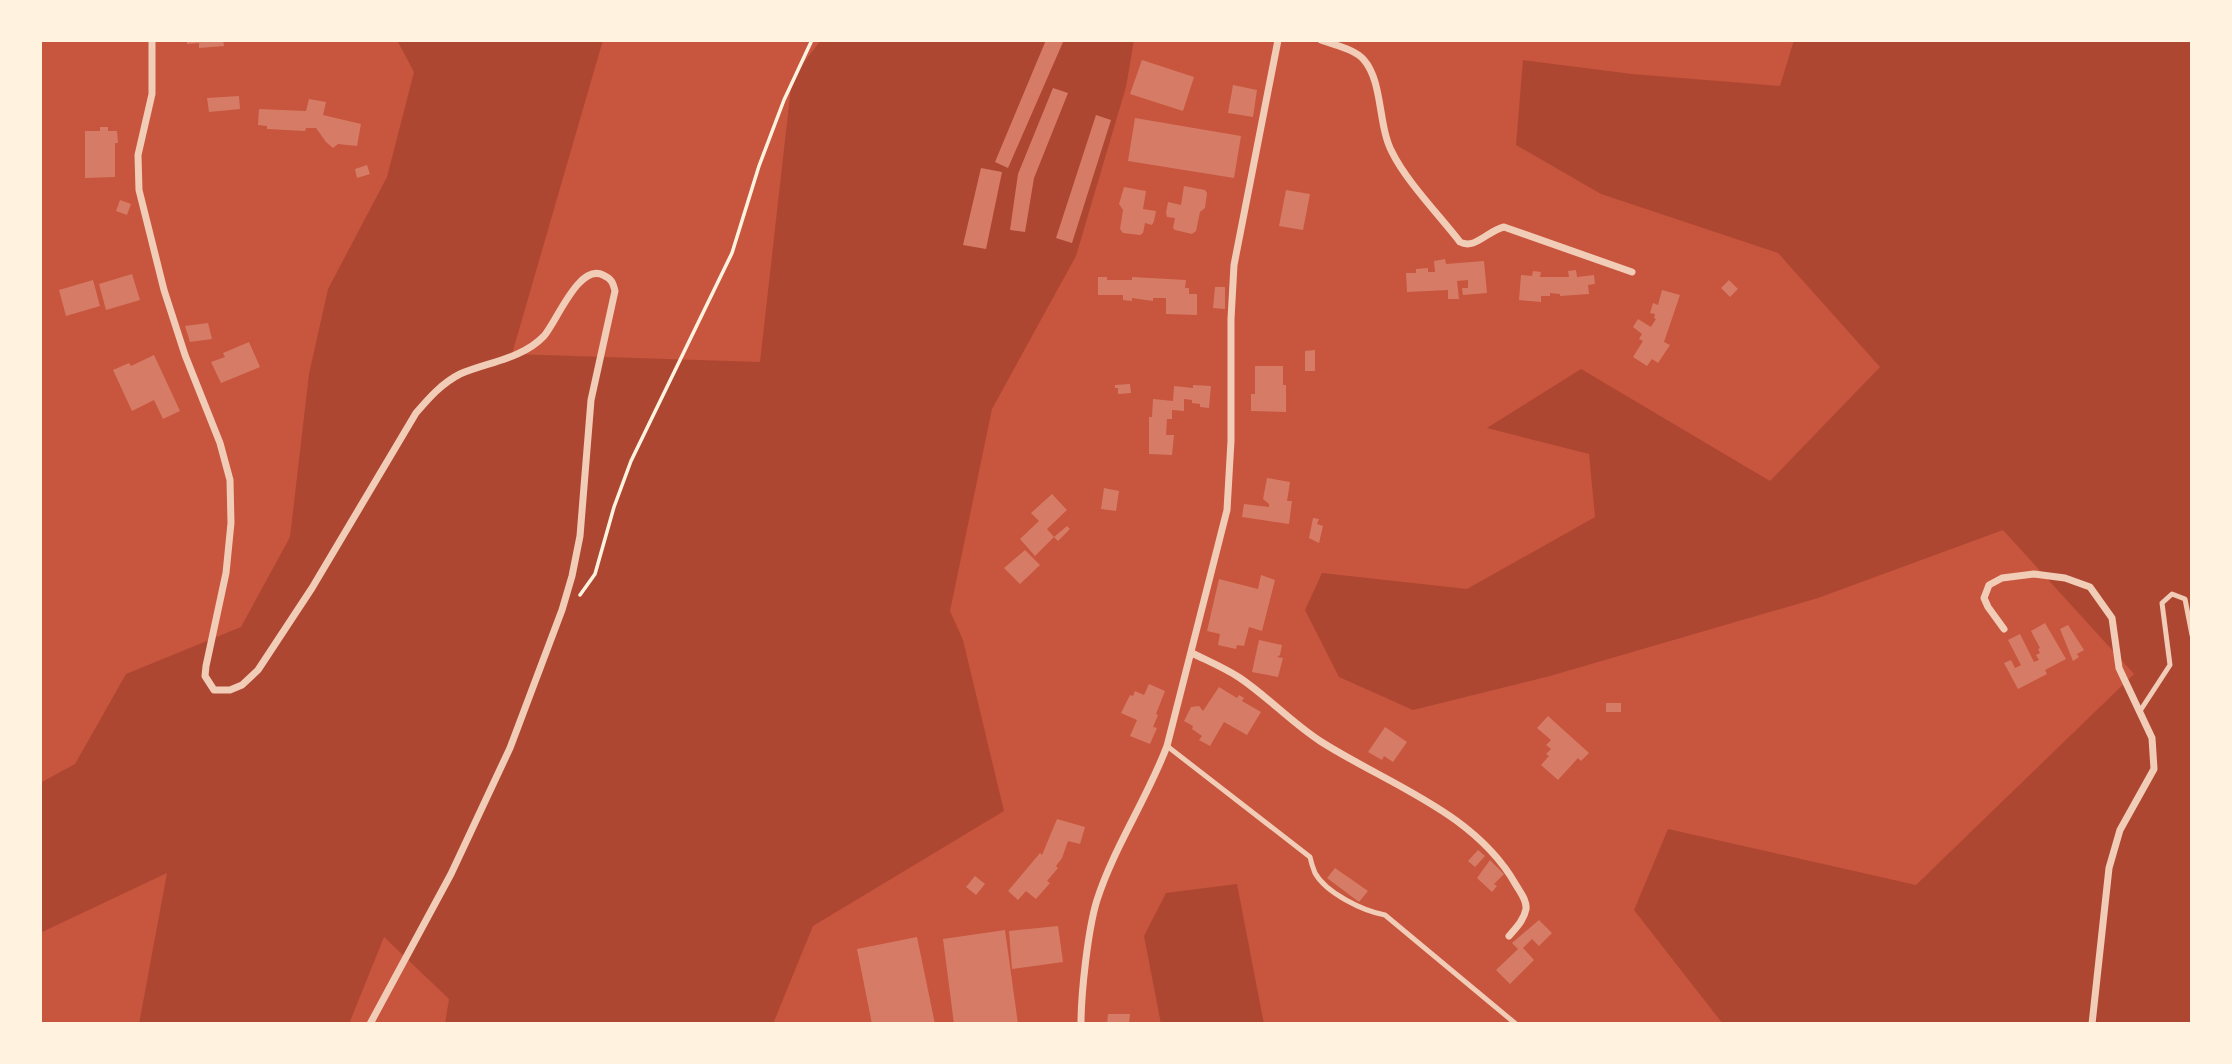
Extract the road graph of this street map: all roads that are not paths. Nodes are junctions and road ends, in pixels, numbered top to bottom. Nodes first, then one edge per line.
1 (152, 40) edge
2 (1278, 40) edge
3 (1321, 40) edge
4 (1632, 272) dead end
5 (2004, 629) dead end
6 (2192, 635) edge
7 (1192, 653) junction
8 (2140, 711) junction
9 (1167, 746) junction
10 (1509, 936) dead end
11 (370, 1024) edge
12 (1081, 1024) edge
13 (1516, 1024) edge
14 (2092, 1024) edge

1 - 11 street
2 - 7 street
3 - 4 street
5 - 8 street
6 - 8 lane
7 - 9 street
7 - 10 street
8 - 14 street
9 - 12 street
9 - 13 lane

